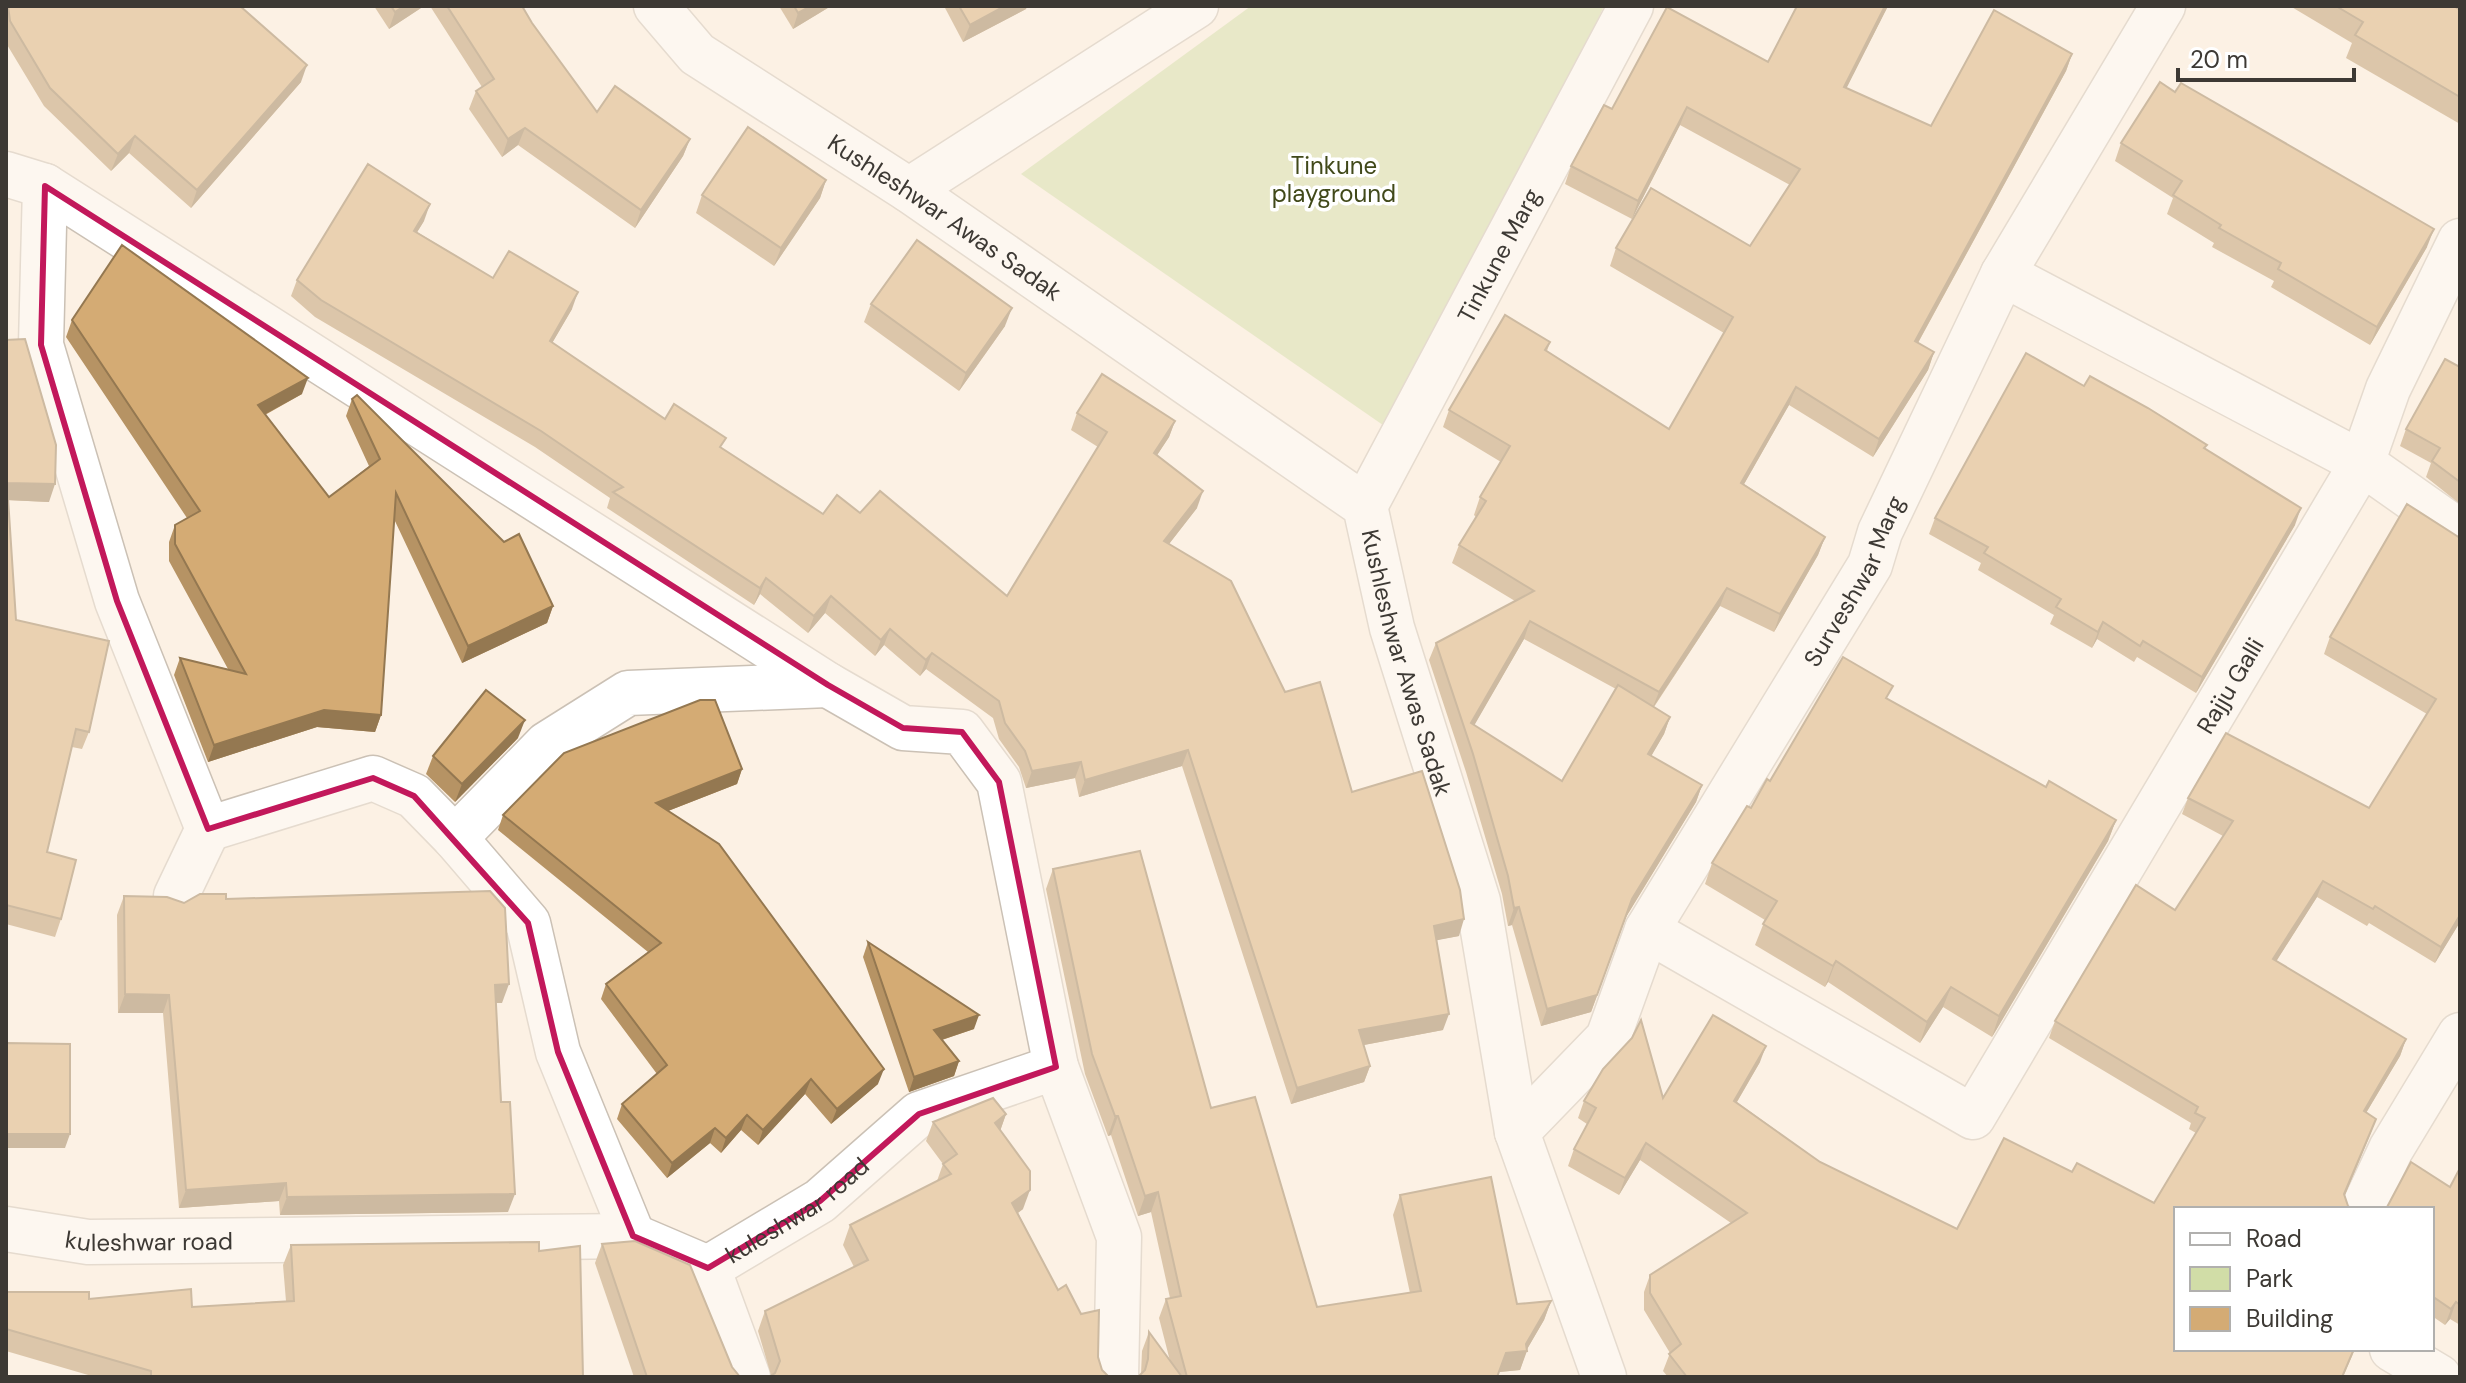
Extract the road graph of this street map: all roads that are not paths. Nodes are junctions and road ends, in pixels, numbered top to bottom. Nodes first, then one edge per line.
1 (656, 6) edge
2 (1196, 6) edge
3 (1631, 6) edge
4 (2163, 6) edge
5 (25, 180) edge
6 (909, 190) junction
7 (2460, 241) edge
8 (2003, 274) junction
9 (2362, 463) junction
10 (1365, 506) junction
11 (2460, 532) edge
12 (828, 685) junction
13 (208, 829) junction
14 (455, 838) junction
15 (176, 896) edge
16 (1647, 930) junction
17 (2460, 1035) edge
18 (1056, 1067) junction
19 (1517, 1132) junction
20 (2364, 1207) edge
21 (6, 1229) edge
22 (633, 1236) junction
23 (708, 1268) junction
24 (2395, 1351) edge
25 (748, 1377) edge
26 (1116, 1377) edge
27 (1604, 1377) edge
28 (2439, 1377) edge

1 - 6 street, Kushleshwar Awas Sadak
2 - 6 street
3 - 10 street, Tinkune Marg
4 - 8 street, Surveshwar Marg
5 - 12 street
5 - 13 street
6 - 10 street, Kushleshwar Awas Sadak
7 - 9 street, Rajju Galli
8 - 9 street
8 - 16 street, Surveshwar Marg
9 - 11 street
9 - 16 street, Rajju Galli
10 - 19 street, Kushleshwar Awas Sadak
12 - 14 street
12 - 18 street
13 - 14 street
13 - 15 street
14 - 22 street
16 - 19 street, Surveshwar Marg
17 - 20 street
18 - 23 street, kuleshwar road
18 - 26 street
19 - 27 street, Kushleshwar Awas Sadak
21 - 22 street, kuleshwar road
22 - 23 street, kuleshwar road
23 - 25 street
24 - 28 street

